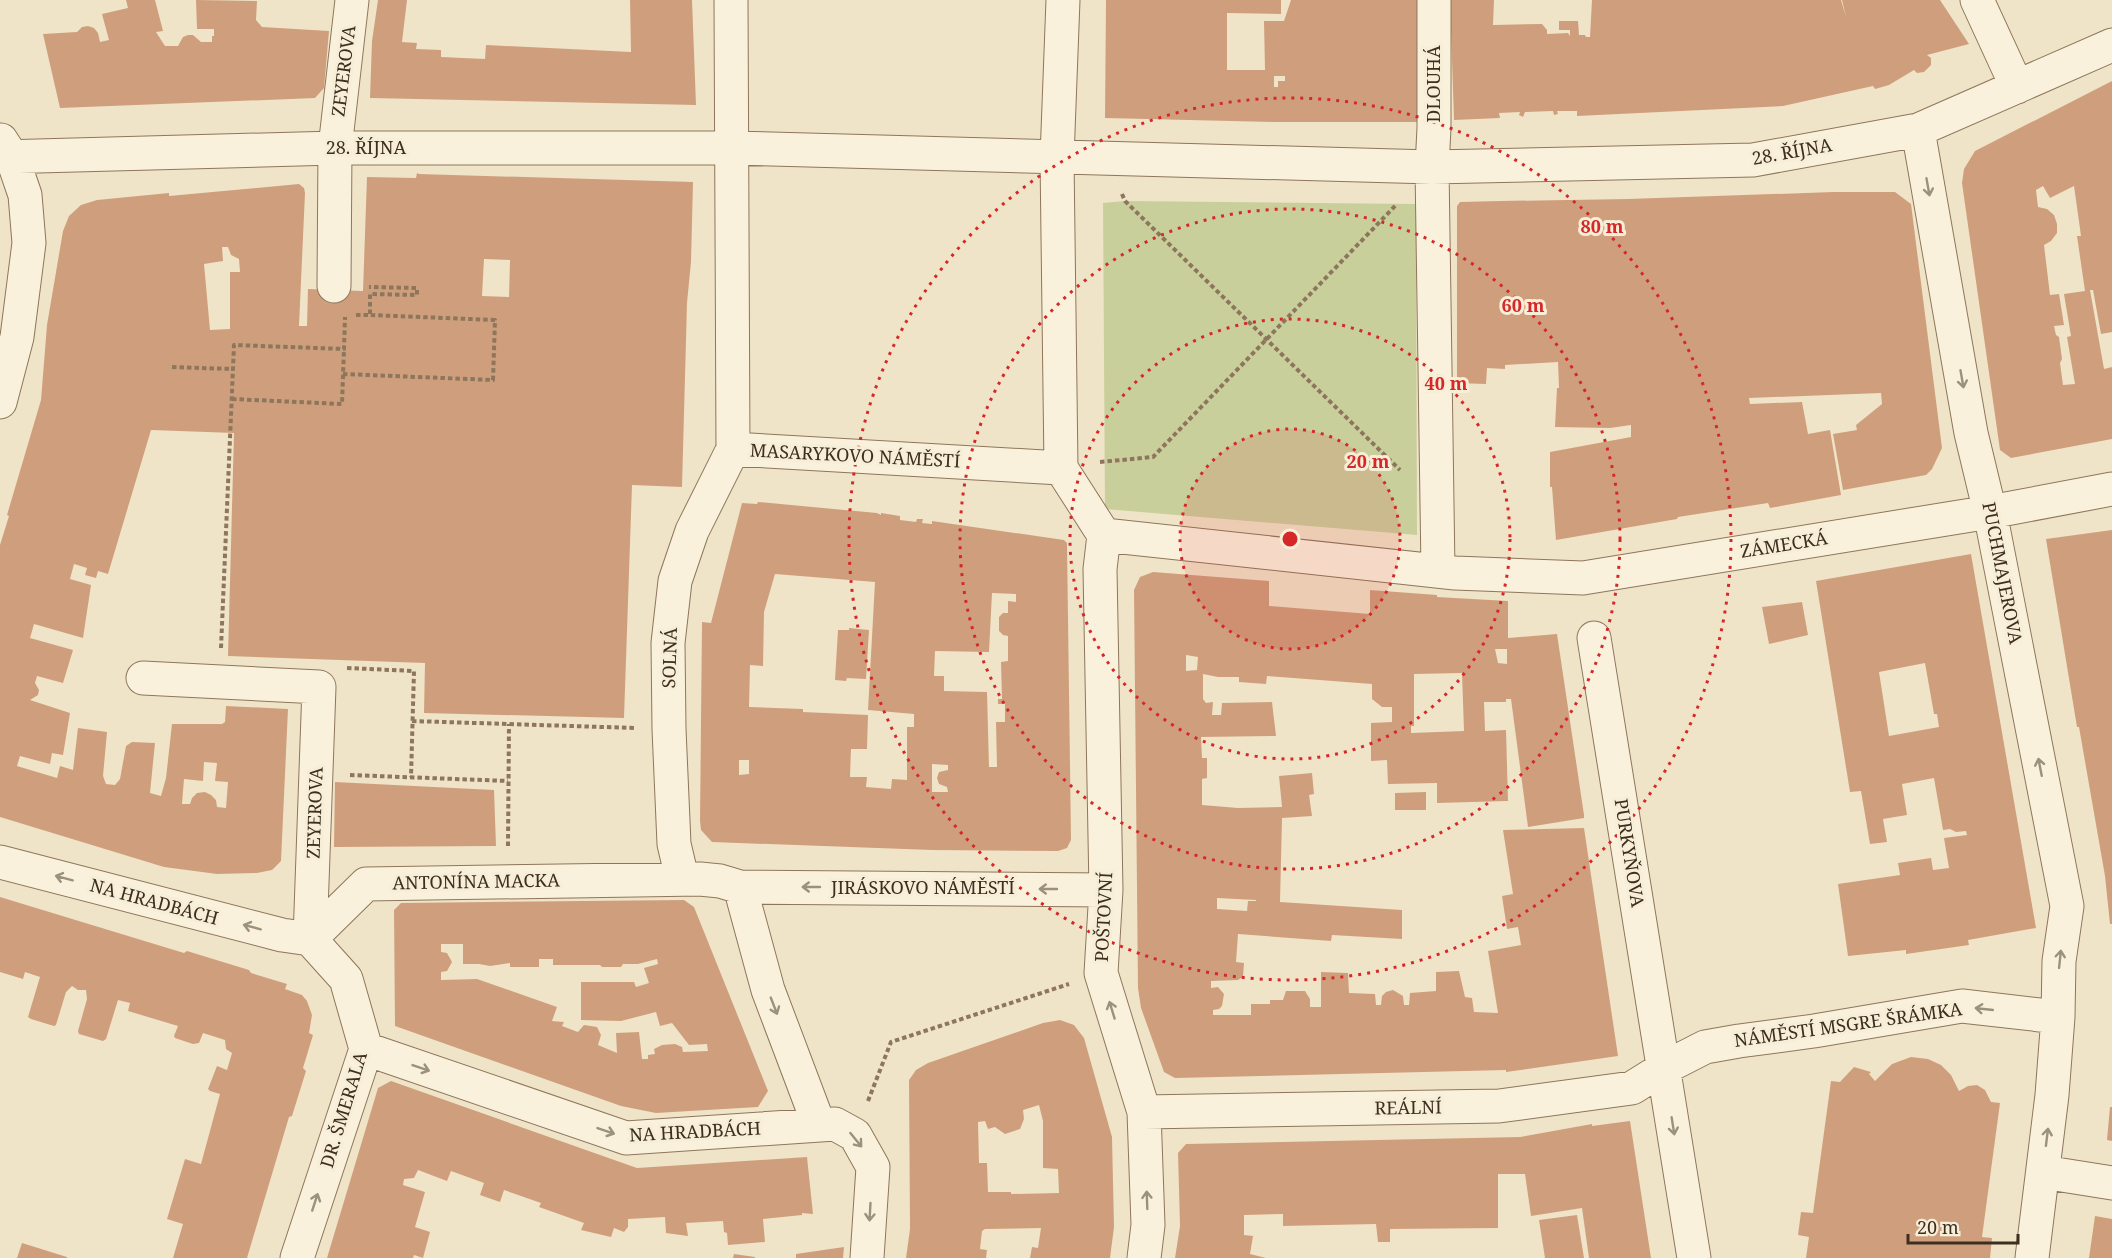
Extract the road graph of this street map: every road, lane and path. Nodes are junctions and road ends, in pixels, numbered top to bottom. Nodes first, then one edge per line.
1 (352, 0) edge
2 (731, 0) edge
3 (1063, 0) edge
4 (1434, 0) edge
5 (1977, 0) edge
6 (2112, 45) edge
7 (2017, 87) junction
8 (1918, 130) junction
9 (335, 148) junction
10 (732, 148) junction
11 (4, 150) edge
12 (1056, 158) junction
13 (1108, 159) junction
14 (1443, 167) junction
15 (334, 286) dead end
16 (370, 287) dead end
17 (370, 315) junction
18 (1266, 340) junction
19 (344, 349) junction
20 (172, 367) dead end
21 (233, 369) junction
22 (343, 374) junction
23 (232, 399) junction
24 (0, 402) edge
25 (733, 449) junction
26 (1061, 468) junction
27 (2112, 489) edge
28 (1437, 502) junction
29 (1990, 512) junction
30 (1104, 536) junction
31 (1446, 572) junction
32 (1594, 638) dead end
33 (221, 650) dead end
34 (329, 677) junction
35 (143, 678) dead end
36 (412, 721) junction
37 (509, 724) junction
38 (669, 729) junction
39 (316, 773) junction
40 (411, 777) junction
41 (508, 781) junction
42 (0, 862) edge
43 (674, 879) junction
44 (509, 883) junction
45 (740, 886) junction
46 (1106, 890) junction
47 (310, 939) junction
48 (1101, 973) junction
49 (2058, 1017) junction
50 (366, 1049) junction
51 (1665, 1068) junction
52 (1144, 1112) junction
53 (819, 1125) junction
54 (855, 1135) junction
55 (2043, 1172) junction
56 (2112, 1183) edge
57 (297, 1258) edge
58 (867, 1258) edge
59 (1144, 1258) edge
60 (1694, 1258) edge
61 (2032, 1258) edge

1 - 9 street, ZEYEROVA
2 - 10 street, MASARYKOVO NÁMĚSTÍ
3 - 12 street
4 - 14 street, DLOUHÁ
5 - 7 street
6 - 7 street, 28. ŘÍJNA
7 - 8 street, 28. ŘÍJNA
8 - 14 street, 28. ŘÍJNA
8 -> 29 street, PUCHMAJEROVA
9 - 10 street, 28. ŘÍJNA
9 - 11 street, 28. ŘÍJNA
9 - 15 street, ZEYEROVA
10 - 12 street
10 - 25 street, MASARYKOVO NÁMĚSTÍ
11 - 24 street
12 - 13 street, 28. ŘÍJNA
12 - 26 street
13 - 14 street, 28. ŘÍJNA
13 - 18 path
14 - 18 path
14 - 28 street
16 - 17 path
17 - 19 path
17 - 22 path
18 - 26 path
18 - 28 path
19 - 21 path
19 - 22 path
20 - 21 path
21 - 23 path
22 - 23 path
23 - 33 path
25 - 26 street, MASARYKOVO NÁMĚSTÍ
25 - 38 street, SOLNÁ
26 - 30 street
27 - 29 street, ZÁMECKÁ
28 - 31 street
29 - 31 street, ZÁMECKÁ
49 -> 29 street, PUCHMAJEROVA
30 - 31 street
30 - 46 street, POŠTOVNÍ
32 - 51 street, PURKYŇOVA
34 - 35 street
34 - 36 path
34 - 39 street, ZEYEROVA
36 - 37 path
36 - 40 path
37 - 38 path
37 - 41 path
38 - 43 street, SOLNÁ
39 - 40 path
39 - 47 street, ZEYEROVA
40 - 41 path
41 - 44 path
47 -> 42 street, NA HRADBÁCH
43 - 44 street, ANTONÍNA MACKA
43 - 45 street, JIRÁSKOVO NÁMĚSTÍ
44 - 47 street, ANTONÍNA MACKA
46 -> 45 street, JIRÁSKOVO NÁMĚSTÍ
45 -> 53 street
46 - 48 street, POŠTOVNÍ
47 - 50 street, DR. ŠMERALA
52 -> 48 street, POŠTOVNÍ
48 - 54 path
49 -> 51 street, NÁMĚSTÍ MSGRE ŠRÁMKA
55 -> 49 street
50 -> 53 street, NA HRADBÁCH
57 -> 50 street, DR. ŠMERALA
51 - 52 street, REÁLNÍ
51 -> 60 street
59 -> 52 street, POŠTOVNÍ
53 - 54 street, NA HRADBÁCH
54 -> 58 street
55 - 56 street
55 - 61 street

